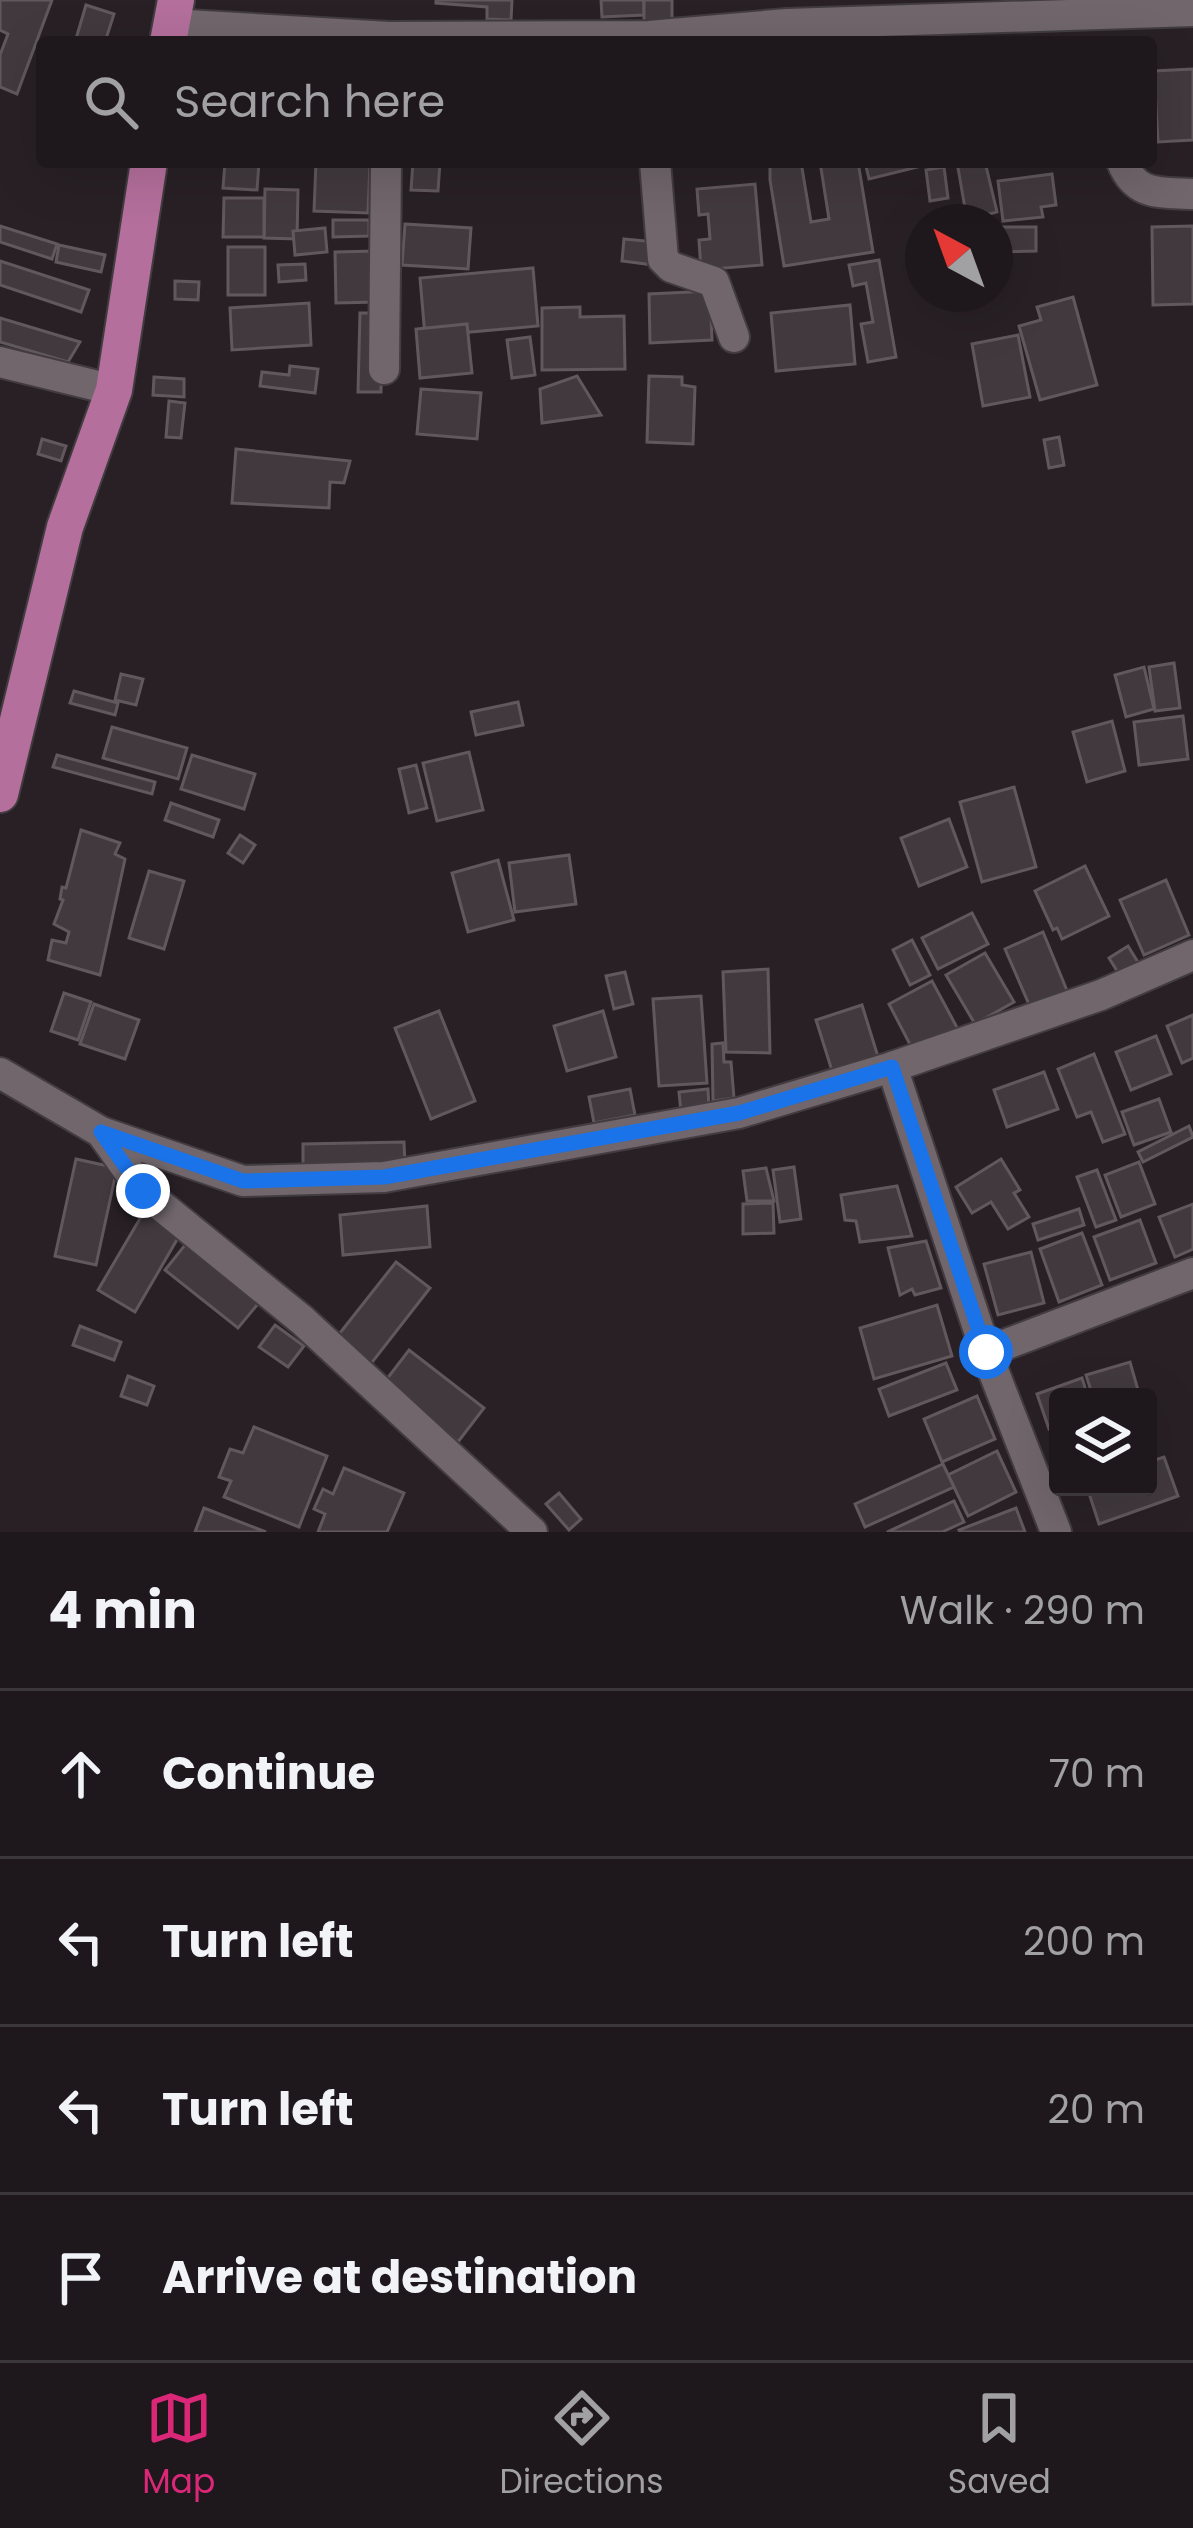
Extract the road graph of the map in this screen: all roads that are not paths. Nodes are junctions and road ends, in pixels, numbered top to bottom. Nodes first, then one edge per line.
1 (1193, 10) edge
2 (171, 22) edge
3 (1117, 28) edge
4 (351, 36) edge
5 (677, 36) edge
6 (148, 168) edge
7 (386, 168) edge
8 (655, 168) edge
9 (1124, 168) edge
10 (1193, 194) edge
11 (734, 337) dead end
12 (0, 362) edge
13 (384, 369) dead end
14 (114, 391) junction
15 (0, 794) edge
16 (1193, 955) edge
17 (892, 1067) junction
18 (0, 1073) edge
19 (101, 1132) junction
20 (1193, 1274) edge
21 (986, 1352) junction
22 (532, 1532) edge
23 (1056, 1532) edge

1 - 3 street
2 - 4 street
3 - 5 street
6 - 14 main road
7 - 13 street
8 - 11 street
9 - 10 street
12 - 14 street
14 - 15 main road
16 - 17 street
17 - 19 street
17 - 21 street
18 - 19 street
19 - 22 street
20 - 21 street
21 - 23 street

